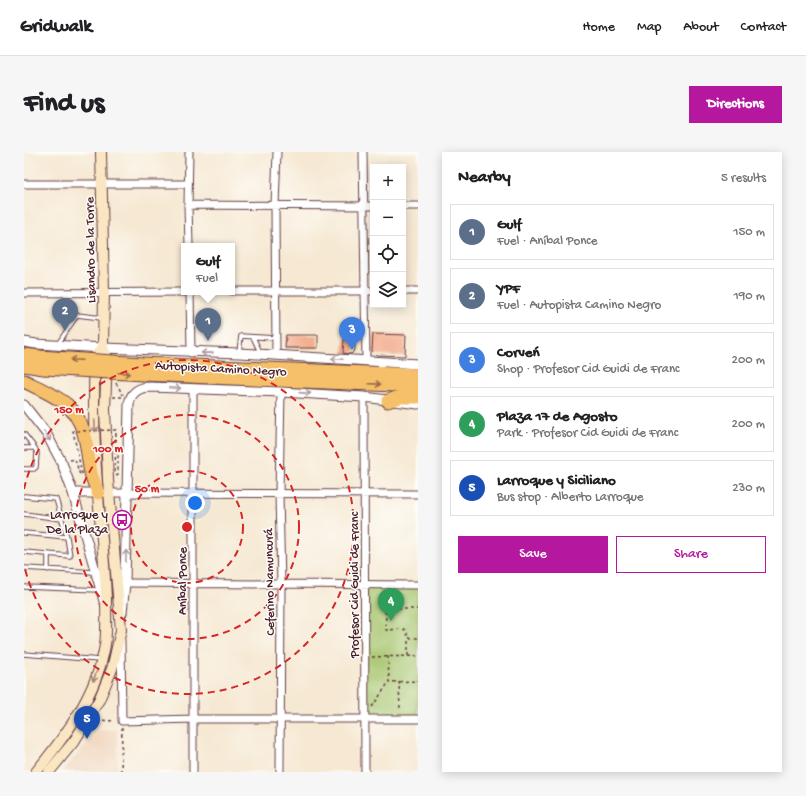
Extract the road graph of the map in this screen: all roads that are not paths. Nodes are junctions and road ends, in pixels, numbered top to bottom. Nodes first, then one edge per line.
1 (101, 152) edge
2 (190, 152) edge
3 (277, 152) edge
4 (363, 152) edge
5 (24, 184) edge
6 (188, 184) junction
7 (101, 185) junction
8 (188, 205) junction
9 (275, 205) junction
10 (364, 206) junction
11 (370, 206) edge
12 (406, 206) edge
13 (418, 206) edge
14 (189, 243) edge
15 (276, 290) junction
16 (235, 291) edge
17 (364, 291) junction
18 (370, 291) edge
19 (406, 291) edge
20 (418, 291) edge
21 (104, 292) junction
22 (181, 292) edge
23 (24, 293) edge
24 (190, 295) edge
25 (103, 318) junction
26 (253, 337) junction
27 (276, 338) junction
28 (24, 342) edge
29 (57, 346) junction
30 (103, 348) junction
31 (191, 353) junction
32 (239, 354) junction
33 (24, 355) edge
34 (261, 355) junction
35 (276, 356) junction
36 (366, 361) junction
37 (42, 363) junction
38 (418, 364) edge
39 (24, 365) edge
40 (143, 369) junction
41 (418, 376) edge
42 (24, 381) edge
43 (418, 386) edge
44 (193, 389) junction
45 (281, 392) junction
46 (364, 397) junction
47 (418, 397) edge
48 (388, 401) junction
49 (24, 404) edge
50 (418, 404) edge
51 (24, 434) edge
52 (24, 448) edge
53 (34, 448) junction
54 (24, 469) edge
55 (73, 493) junction
56 (104, 494) junction
57 (128, 494) junction
58 (193, 494) junction
59 (279, 494) junction
60 (418, 494) edge
61 (364, 495) junction
62 (24, 496) edge
63 (24, 514) edge
64 (62, 519) junction
65 (24, 533) edge
66 (67, 537) junction
67 (24, 552) edge
68 (48, 554) junction
69 (24, 568) edge
70 (48, 570) junction
71 (95, 572) junction
72 (125, 583) junction
73 (192, 584) junction
74 (281, 585) junction
75 (365, 585) junction
76 (418, 585) edge
77 (24, 587) edge
78 (100, 590) junction
79 (106, 610) junction
80 (121, 626) junction
81 (24, 654) edge
82 (101, 660) junction
83 (193, 719) junction
84 (365, 719) junction
85 (418, 719) edge
86 (281, 720) junction
87 (36, 772) edge
88 (49, 772) edge
89 (193, 772) edge
90 (280, 772) edge
91 (365, 772) edge

1 - 7 main road, Lisandro de la Torre
2 - 6 street
3 - 9 street
4 - 10 street
5 - 7 street
6 - 7 street
6 - 8 street
7 - 21 main road, Lisandro de la Torre
8 - 9 street
8 - 14 street
9 - 10 street
9 - 15 street
10 - 11 street
10 - 17 street
12 - 13 street
15 - 16 street
15 - 17 street
15 - 27 street
17 - 18 street
17 - 36 street
19 - 20 street
21 - 22 street
21 - 23 street
21 - 25 main road, Lisandro de la Torre
24 - 31 street
25 - 29 lane
25 - 30 main road, Lisandro de la Torre
26 - 27 lane
26 - 32 lane
26 - 34 lane
27 - 35 street
28 - 29 street
29 - 30 street
30 - 31 street
30 - 56 main road, Lisandro de la Torre
30 -> 56 main road
32 -> 31 street
32 - 34 street
33 - 37 highway, Autopista Camino Negro
34 - 35 street
36 -> 35 street
36 - 38 street
37 - 39 highway, Autopista Camino Negro
37 - 40 highway, Autopista Camino Negro, bridge
40 - 41 highway, Autopista Camino Negro
40 -> 43 highway, Autopista Camino Negro
42 - 56 highway
44 - 45 street
57 -> 44 street
44 - 58 street, Aníbal Ponce
45 -> 46 street
45 - 59 street, Ceferino Namuncurá
46 - 48 street
46 - 61 street, Profesor Cid Guidi de Franc
47 - 48 highway
48 - 50 street
49 -> 55 street
51 - 53 lane
52 - 53 lane
53 - 54 lane
55 - 56 street
55 - 71 street
56 - 57 street
56 - 79 main road
56 - 80 main road
57 - 58 street
72 -> 57 street
58 - 59 street
58 - 73 street, Aníbal Ponce
59 - 61 street
59 - 74 street, Ceferino Namuncurá
60 - 61 street
61 - 75 street, Profesor Cid Guidi de Franc
62 - 64 lane
63 - 64 lane
64 - 66 lane
65 - 66 lane
66 - 68 lane
67 - 68 lane
68 - 70 lane
69 - 70 lane
70 - 71 lane
71 - 78 street
72 - 73 street
72 - 80 street
73 - 74 street
73 - 83 street, Aníbal Ponce
74 - 75 street
74 - 86 street, Ceferino Namuncurá
75 - 76 street
75 - 84 street, Profesor Cid Guidi de Franc
77 - 78 lane
78 - 79 street
79 - 82 main road
80 - 83 street
80 - 88 main road
81 - 82 lane
82 -> 87 main road
83 - 86 street
83 - 89 street, Aníbal Ponce
84 - 85 street
84 - 86 street
84 - 91 street, Profesor Cid Guidi de Franc
86 - 90 street, Ceferino Namuncurá

